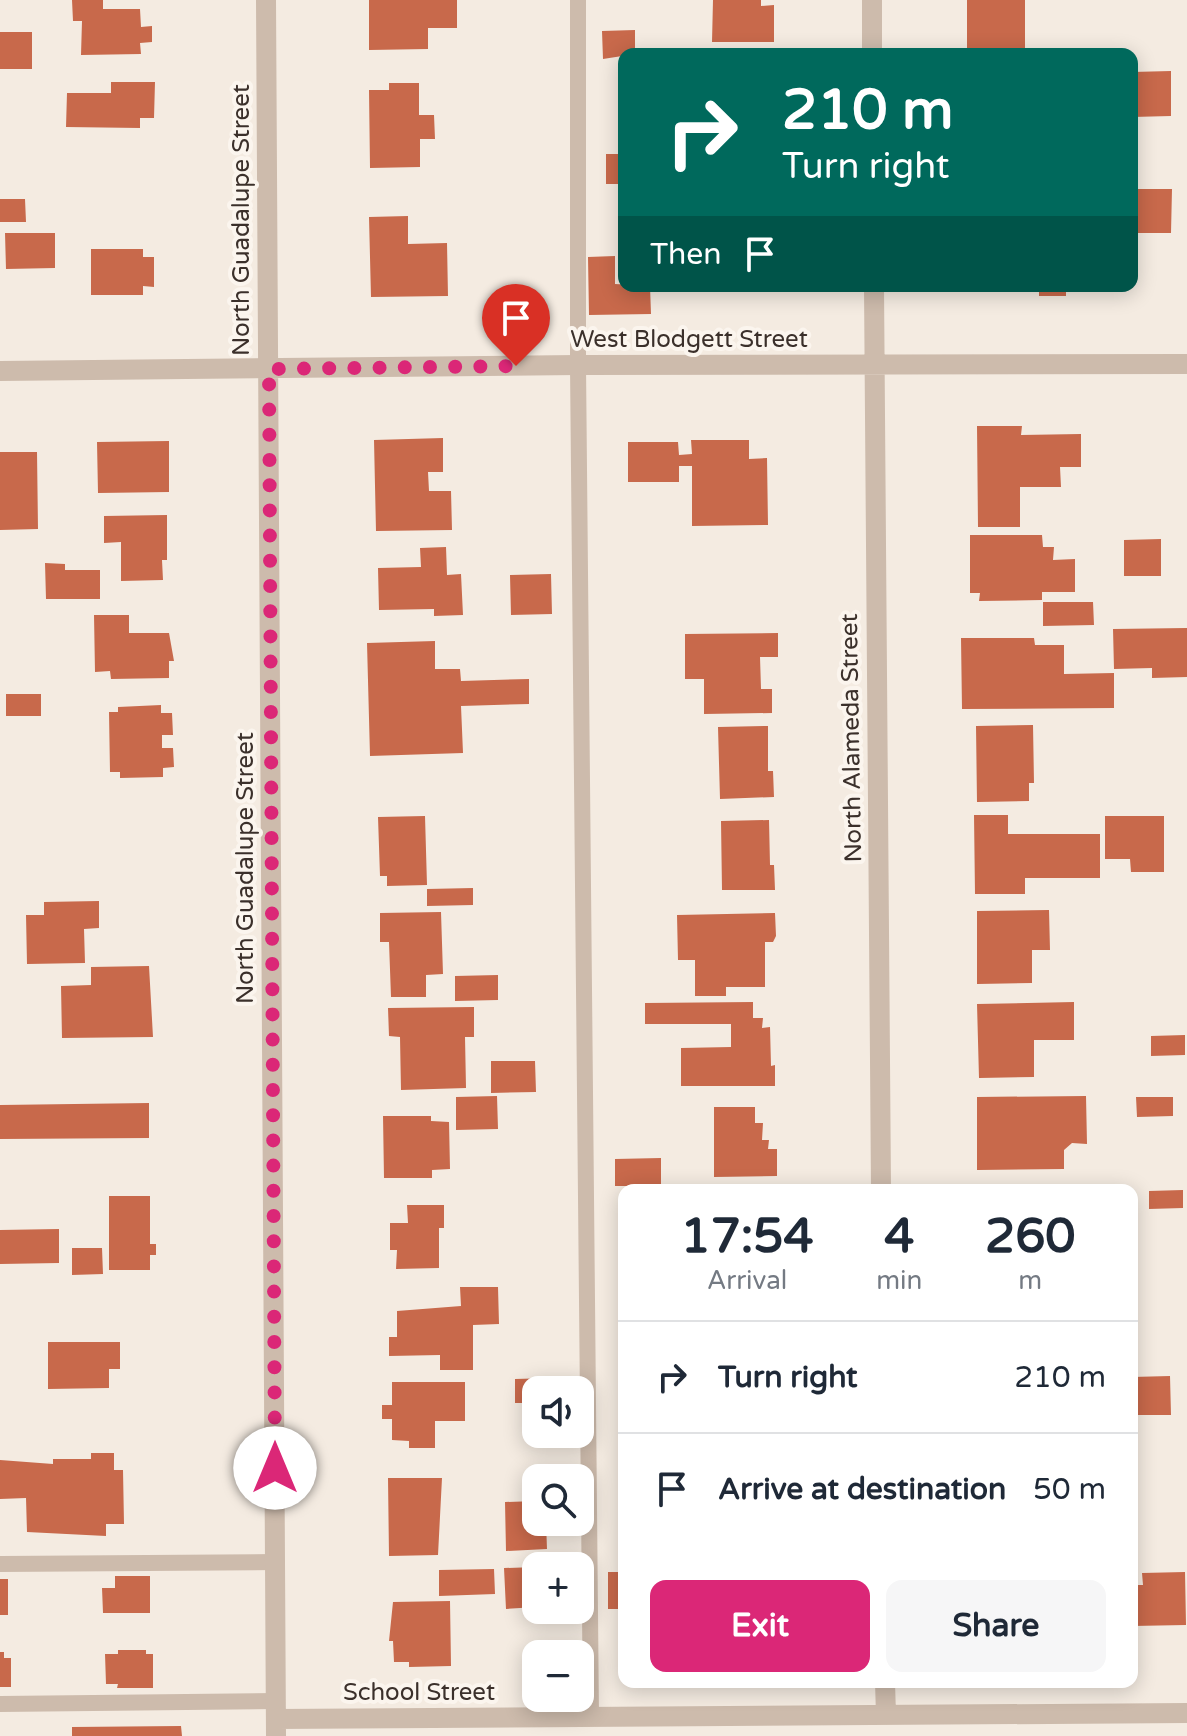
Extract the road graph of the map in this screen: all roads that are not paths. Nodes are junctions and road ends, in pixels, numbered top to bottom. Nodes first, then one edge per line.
1 (266, 0) edge
2 (578, 0) edge
3 (872, 0) edge
4 (872, 48) edge
5 (874, 292) edge
6 (1187, 364) edge
7 (578, 365) junction
8 (874, 365) junction
9 (269, 369) junction
10 (0, 371) edge
11 (881, 1184) edge
12 (275, 1562) junction
13 (0, 1564) edge
14 (885, 1688) edge
15 (0, 1704) edge
16 (1187, 1713) edge
17 (886, 1715) junction
18 (591, 1716) junction
19 (276, 1719) edge

1 - 9 street, North Guadalupe Street
2 - 7 lane
3 - 4 street
5 - 8 street, North Alameda Street
6 - 8 street, West Blodgett Street
7 - 8 street, West Blodgett Street
7 - 9 street, West Blodgett Street
7 - 18 lane
8 - 11 street, North Alameda Street
9 - 10 street, West Blodgett Street
9 - 12 street, North Guadalupe Street
12 - 13 lane
12 - 19 street, North Guadalupe Street
14 - 17 street
15 - 19 lane
16 - 17 street, School Street
17 - 18 street, School Street
18 - 19 street, School Street

